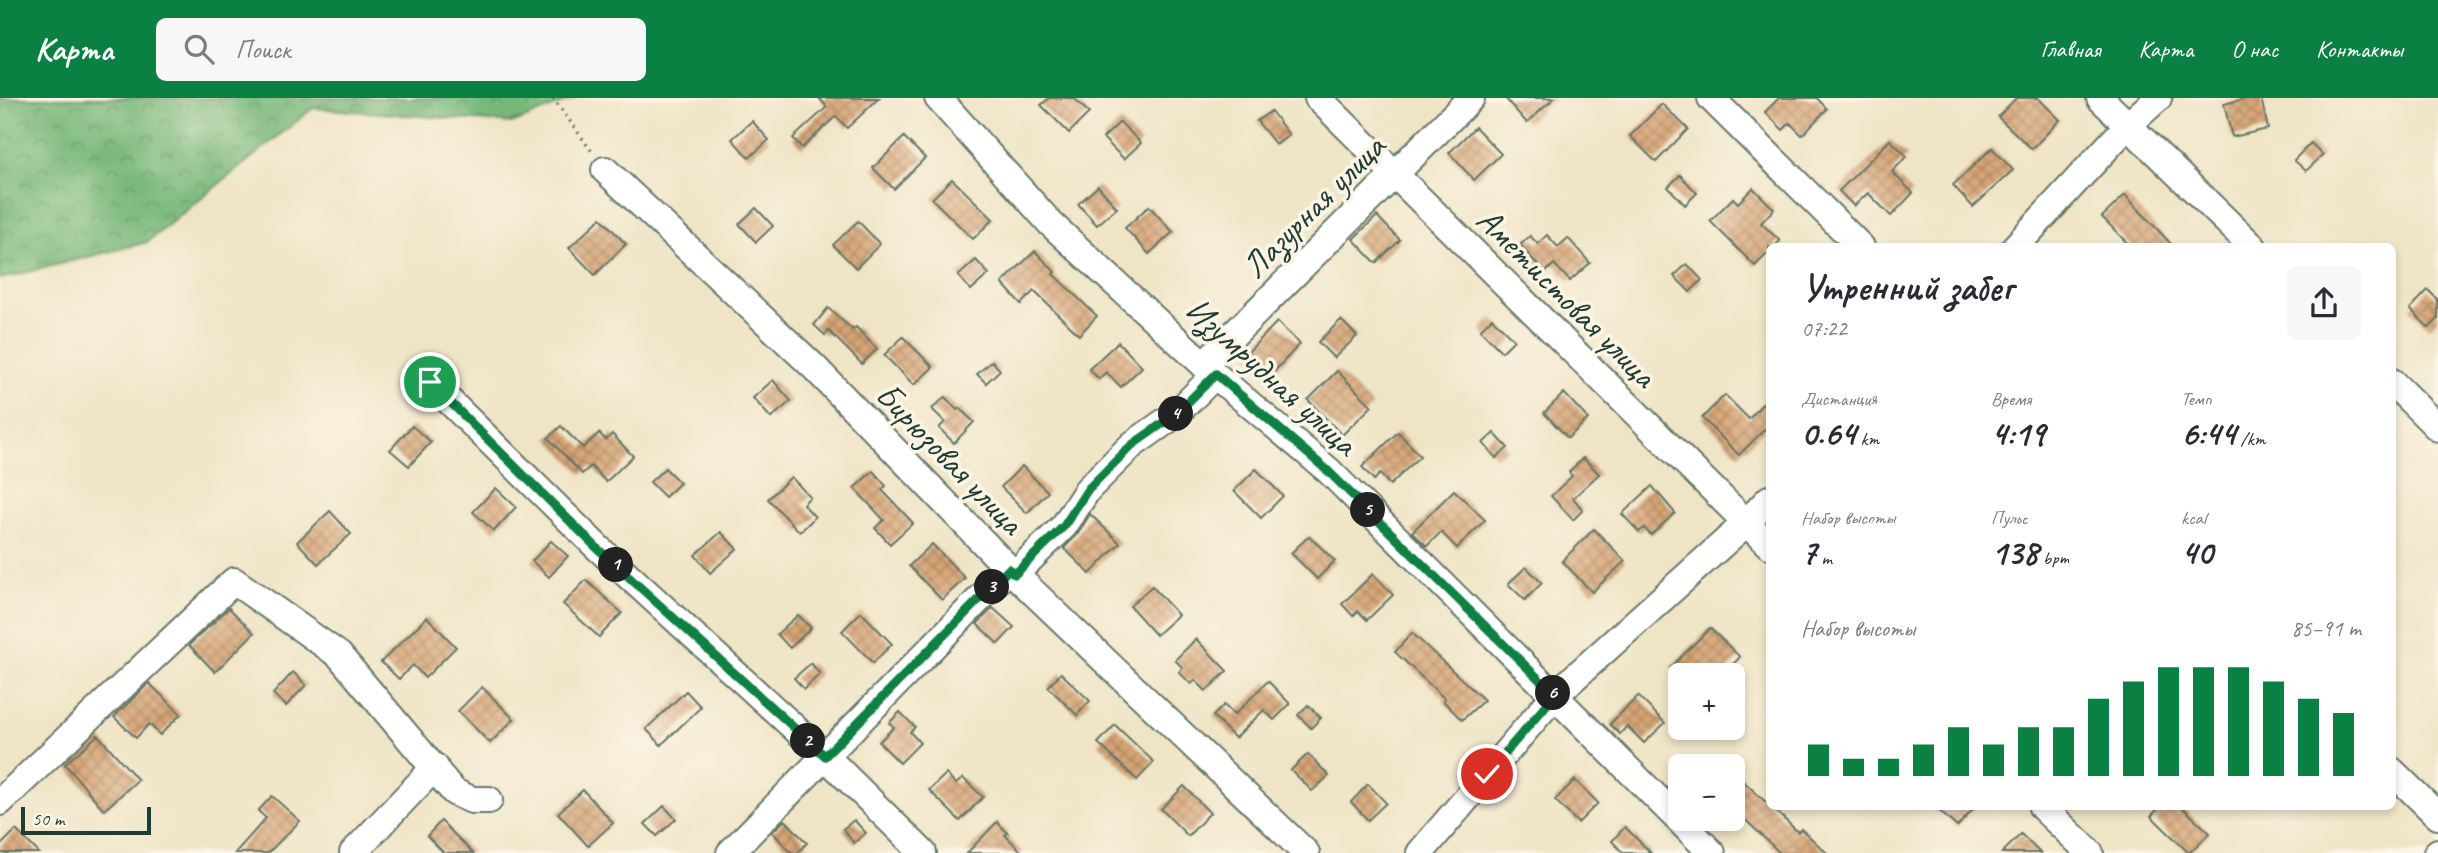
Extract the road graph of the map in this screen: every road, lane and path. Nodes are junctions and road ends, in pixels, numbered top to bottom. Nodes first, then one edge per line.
1 (553, 98) edge
2 (937, 98) edge
3 (1318, 98) edge
4 (1471, 98) edge
5 (1712, 98) edge
6 (2100, 98) edge
7 (2158, 98) edge
8 (2128, 125) junction
9 (605, 170) joint
10 (1394, 175) junction
11 (1857, 243) edge
12 (2019, 243) edge
13 (2249, 243) edge
14 (1210, 369) junction
15 (430, 382) dead end
16 (2396, 386) edge
17 (2438, 428) edge
18 (1766, 502) edge
19 (1746, 523) junction
20 (1766, 542) edge
21 (1012, 572) junction
22 (1555, 695) junction
23 (825, 756) junction
24 (435, 767) junction
25 (2396, 775) edge
26 (489, 800) dead end
27 (0, 802) edge
28 (2045, 810) edge
29 (2438, 816) edge
30 (353, 853) edge
31 (730, 853) edge
32 (923, 853) edge
33 (1306, 853) edge
34 (1420, 853) edge
35 (1712, 853) edge
36 (2090, 853) edge

1 - 9 path
2 - 14 street, Изумрудная улица
3 - 10 street, Аметистовая улица
4 - 10 street, Лазурная улица
5 - 11 street
6 - 8 street
7 - 8 street
8 - 12 street
8 - 13 street
9 - 21 street, Бирюзовая улица
10 - 14 street, Лазурная улица
10 - 19 street, Аметистовая улица
14 - 21 street, Лазурная улица
14 - 22 street, Изумрудная улица
15 - 23 street
16 - 17 street
18 - 19 street
19 - 20 street, Аметистовая улица
19 - 22 street
21 - 23 street, Лазурная улица
21 - 33 street, Бирюзовая улица
22 - 34 street
22 - 35 street, Изумрудная улица
23 - 31 street, Лазурная улица
23 - 32 street
24 - 26 street
24 - 27 street
24 - 30 street
25 - 29 street
28 - 36 street

